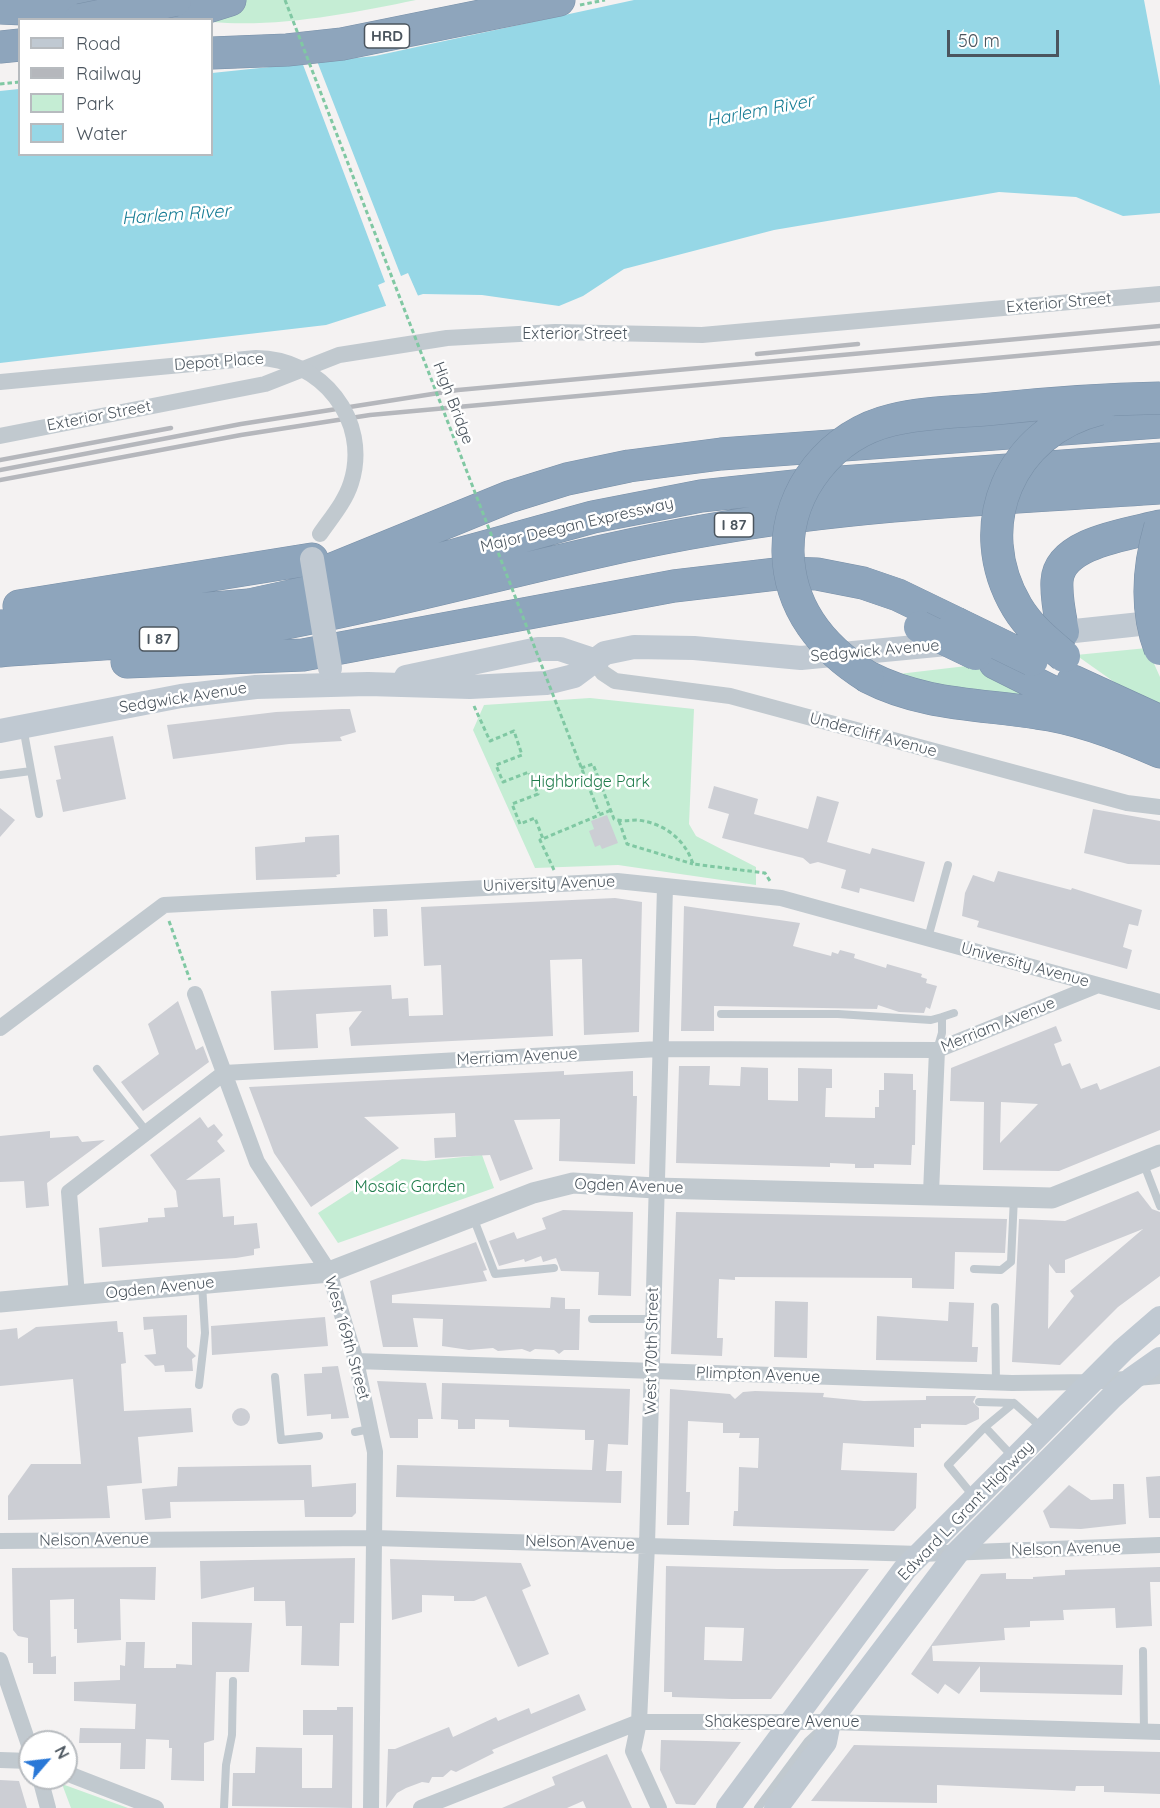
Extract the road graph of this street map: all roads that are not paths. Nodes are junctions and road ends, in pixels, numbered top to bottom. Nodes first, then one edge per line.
1 (175, 0) edge
2 (230, 0) edge
3 (473, 0) edge
4 (559, 0) edge
5 (36, 18) edge
6 (90, 18) edge
7 (104, 18) edge
8 (172, 18) edge
9 (213, 33) edge
10 (213, 53) edge
11 (1160, 294) edge
12 (0, 382) edge
13 (1160, 399) edge
14 (1160, 422) edge
15 (0, 436) edge
16 (1160, 459) edge
17 (1160, 488) edge
18 (1160, 527) edge
19 (312, 560) junction
20 (741, 576) junction
21 (0, 609) edge
22 (167, 612) junction
23 (1160, 622) edge
24 (0, 626) edge
25 (1063, 644) junction
26 (1160, 649) edge
27 (0, 651) edge
28 (593, 660) junction
29 (0, 669) edge
30 (332, 676) junction
31 (368, 684) junction
32 (1160, 721) edge
33 (12, 729) edge
34 (1160, 747) edge
35 (1160, 752) edge
36 (31, 771) junction
37 (0, 775) edge
38 (1160, 807) edge
39 (39, 814) dead end
40 (948, 864) dead end
41 (665, 887) junction
42 (928, 938) junction
43 (1098, 985) junction
44 (195, 994) road end
45 (1160, 1002) edge
46 (954, 1013) dead end
47 (721, 1014) dead end
48 (942, 1017) junction
49 (0, 1028) edge
50 (659, 1049) junction
51 (937, 1050) junction
52 (97, 1069) dead end
53 (224, 1073) junction
54 (147, 1132) junction
55 (1151, 1158) edge
56 (655, 1188) junction
57 (931, 1193) junction
58 (1014, 1196) junction
59 (1160, 1206) edge
60 (473, 1216) junction
61 (554, 1268) dead end
62 (974, 1269) dead end
63 (329, 1272) junction
64 (202, 1284) junction
65 (77, 1296) junction
66 (0, 1302) edge
67 (995, 1307) dead end
68 (1160, 1318) edge
69 (592, 1319) dead end
70 (652, 1319) junction
71 (1160, 1347) edge
72 (1160, 1359) edge
73 (356, 1361) junction
74 (651, 1372) junction
75 (1160, 1376) edge
76 (275, 1377) dead end
77 (1133, 1378) junction
78 (1091, 1382) junction
79 (1004, 1383) junction
80 (199, 1385) dead end
81 (979, 1402) dead end
82 (1014, 1403) junction
83 (985, 1427) junction
84 (1044, 1430) junction
85 (319, 1436) dead end
86 (1015, 1459) junction
87 (976, 1498) junction
88 (374, 1538) junction
89 (0, 1541) edge
90 (646, 1545) junction
91 (1160, 1545) edge
92 (957, 1553) junction
93 (920, 1554) junction
94 (1143, 1651) dead end
95 (0, 1660) edge
96 (232, 1681) dead end
97 (639, 1722) junction
98 (792, 1722) junction
99 (829, 1722) junction
100 (24, 1730) edge
101 (1152, 1732) edge
102 (0, 1760) edge
103 (18, 1761) edge
104 (78, 1778) edge
105 (43, 1790) edge
106 (48, 1808) edge
107 (156, 1808) edge
108 (224, 1808) edge
109 (371, 1808) edge
110 (421, 1808) edge
111 (659, 1808) edge
112 (728, 1808) edge
113 (758, 1808) edge
114 (776, 1808) edge

1 - 6 highway, bridge
2 - 8 highway
3 - 9 highway, HRD
4 - 10 highway, HRD
5 - 7 highway
11 - 15 street, Exterior Street
12 - 19 street, Depot Place, bridge
13 - 25 highway, bridge
13 - 35 highway, bridge
14 - 22 highway
16 - 22 highway, Major Deegan Expressway / I 87
17 - 27 highway, Major Deegan Expressway / I 87
18 - 25 highway
18 - 26 highway, bridge
19 - 21 highway
19 - 30 main road, Depot Place, bridge
20 - 29 highway
20 - 32 highway, bridge
20 - 34 highway, bridge
22 - 24 highway, Major Deegan Expressway / I 87
23 - 25 main road, Sedgwick Avenue
25 - 28 main road, Sedgwick Avenue
25 - 32 highway
28 - 31 main road, Sedgwick Avenue
28 - 31 main road, Sedgwick Avenue
28 - 38 street, Undercliff Avenue
30 - 31 main road, Sedgwick Avenue
30 - 33 main road, Sedgwick Avenue
33 - 36 lane
36 - 37 lane
36 - 39 lane
40 - 42 lane
41 - 42 street, University Avenue
41 - 49 street, University Avenue
41 - 50 street, West 170th Street
42 - 43 street, University Avenue
43 - 45 street, University Avenue
43 - 51 street, Merriam Avenue
44 - 53 street, West 169th Street
46 - 48 lane
47 - 48 lane
48 - 51 lane
50 - 51 street, Merriam Avenue
50 - 53 street, Merriam Avenue
50 - 56 street, West 170th Street
51 - 57 street
52 - 54 lane
53 - 54 street
53 - 63 street, West 169th Street
54 - 65 street
55 - 58 street, Ogden Avenue
55 - 59 lane
56 - 57 street, Ogden Avenue
56 - 60 street, Ogden Avenue
56 - 70 street, West 170th Street
57 - 58 street, Ogden Avenue
58 - 62 lane
60 - 61 lane
60 - 63 street, Ogden Avenue
63 - 64 street, Ogden Avenue
63 - 73 street, West 169th Street
64 - 65 street, Ogden Avenue
64 - 80 lane
65 - 66 street, Ogden Avenue
67 - 79 lane
68 - 78 main road, Edward L. Grant Highway
69 - 70 lane
70 - 74 street, West 170th Street
71 - 77 lane, Edward L. Grant Highway
72 - 77 main road, Edward L. Grant Highway
73 - 74 street, Plimpton Avenue
73 - 88 street, West 169th Street
74 - 79 street, Plimpton Avenue
74 - 90 street, West 170th Street
75 - 77 street, Plimpton Avenue
76 - 85 lane
77 - 78 street, Plimpton Avenue
77 - 92 main road, Edward L. Grant Highway
78 - 79 street, Plimpton Avenue
78 - 84 main road, Edward L. Grant Highway
79 - 82 lane
81 - 82 lane
82 - 83 lane
82 - 84 lane
83 - 86 lane
83 - 87 lane
84 - 86 main road, Edward L. Grant Highway
86 - 87 main road, Edward L. Grant Highway
87 - 93 main road, Edward L. Grant Highway
88 - 89 street, Nelson Avenue
88 - 90 street, Nelson Avenue
88 - 109 street, West 169th Street
90 - 93 street, Nelson Avenue
90 - 97 street, West 170th Street
91 - 92 street, Nelson Avenue
92 - 93 street, Nelson Avenue
92 - 99 main road, Edward L. Grant Highway
93 - 98 main road, Edward L. Grant Highway
94 - 101 lane
95 - 100 street
96 - 108 lane
97 - 98 street, Shakespeare Avenue
97 - 110 street, Shakespeare Avenue
97 - 111 street, West 170th Street
98 - 99 street, Shakespeare Avenue
98 - 112 main road, Edward L. Grant Highway
99 - 101 street, Shakespeare Avenue
99 - 113 lane, Edward L. Grant Highway
99 - 114 main road, Edward L. Grant Highway
102 - 103 street
104 - 107 street
105 - 106 street

